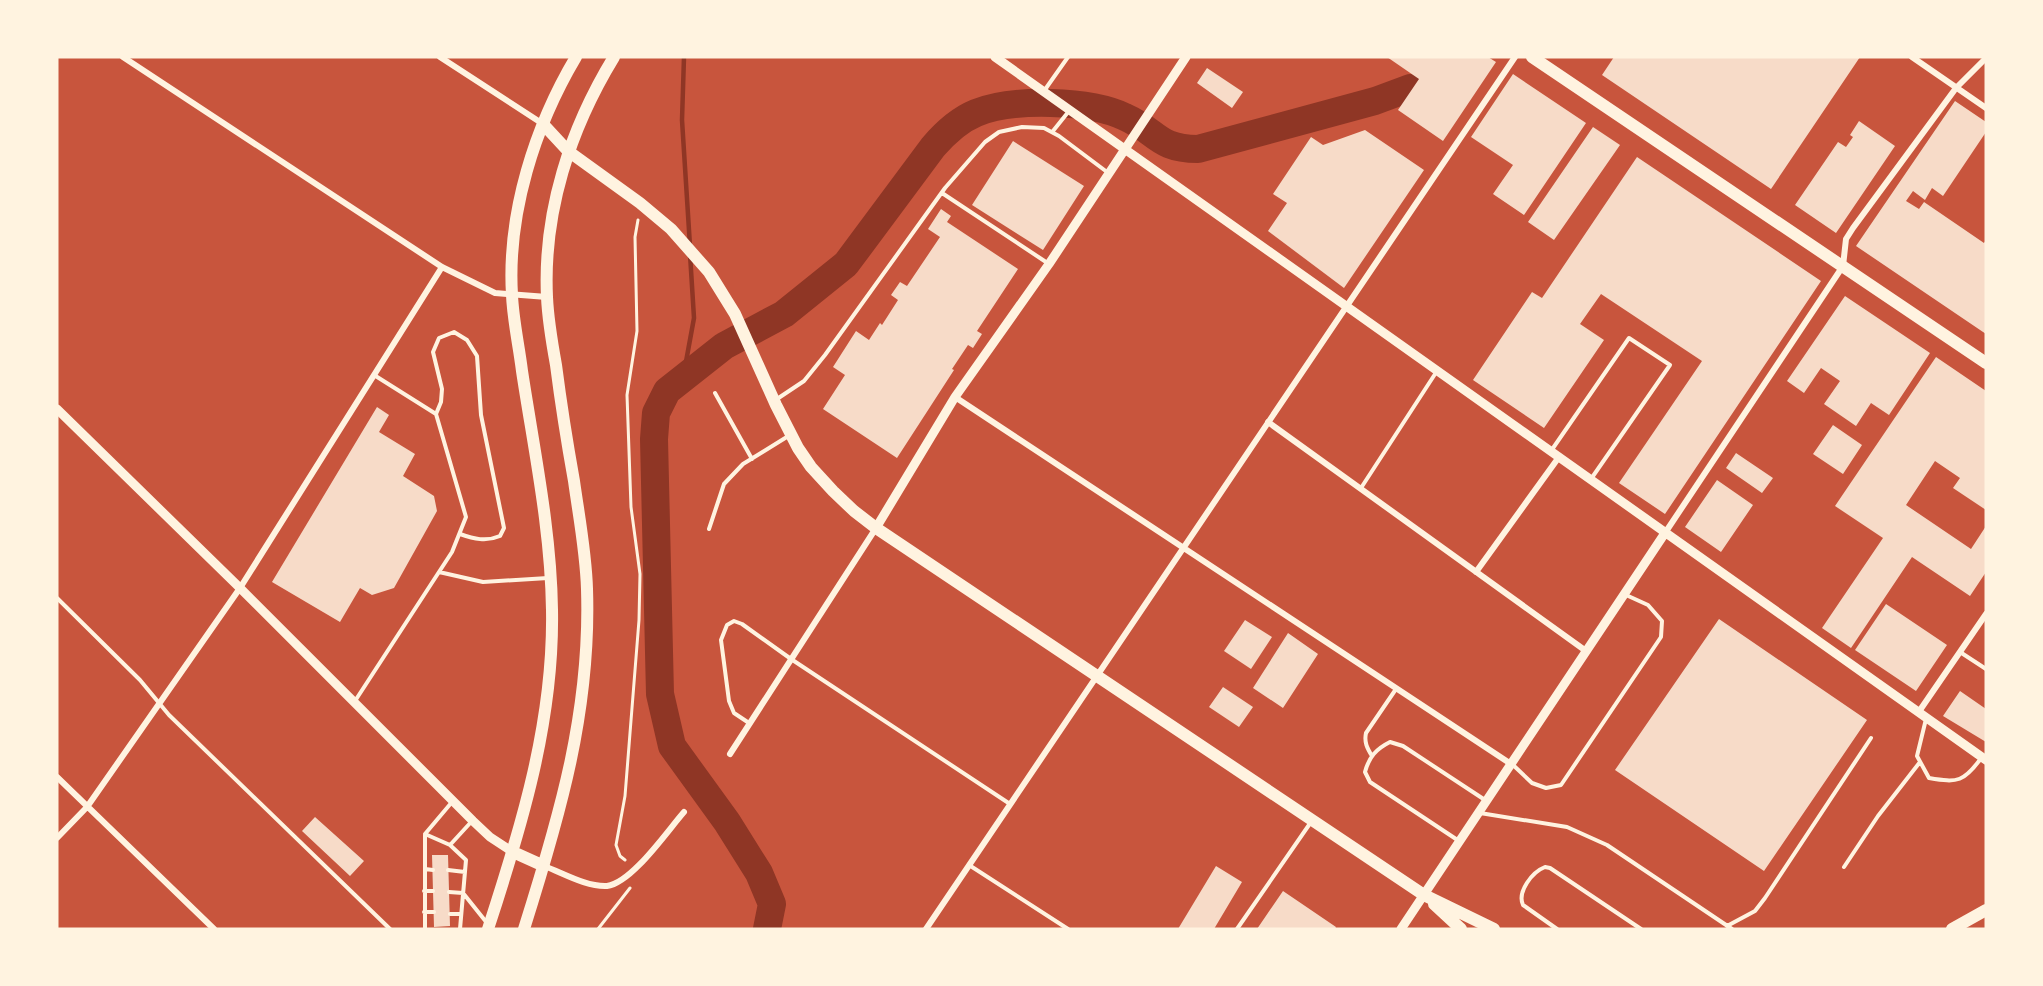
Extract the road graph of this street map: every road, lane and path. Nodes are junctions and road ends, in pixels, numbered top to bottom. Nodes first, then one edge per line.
1 (123, 57) edge
2 (440, 57) edge
3 (576, 57) edge
4 (614, 57) edge
5 (995, 57) edge
6 (1068, 57) edge
7 (1186, 57) edge
8 (1515, 57) edge
9 (1532, 57) edge
10 (1912, 57) edge
11 (1986, 58) edge
12 (1956, 88) junction
13 (1044, 92) junction
14 (1986, 108) edge
15 (1070, 110) junction
16 (543, 124) junction
17 (1053, 131) junction
18 (1124, 148) junction
19 (568, 151) junction
20 (1108, 173) junction
21 (942, 193) junction
22 (640, 203) junction
23 (1048, 264) junction
24 (1843, 266) junction
25 (442, 267) junction
26 (512, 295) junction
27 (547, 297) junction
28 (1346, 306) junction
29 (1986, 363) edge
30 (1437, 371) junction
31 (374, 375) junction
32 (715, 393) dead end
33 (955, 397) junction
34 (774, 401) junction
35 (57, 409) edge
36 (436, 414) junction
37 (1268, 422) junction
38 (791, 435) junction
39 (1555, 454) junction
40 (752, 459) junction
41 (1590, 480) junction
42 (1360, 489) junction
43 (876, 528) junction
44 (709, 529) dead end
45 (1665, 533) junction
46 (460, 534) junction
47 (1184, 548) junction
48 (439, 572) junction
49 (1476, 573) junction
50 (551, 577) junction
51 (240, 588) junction
52 (1624, 594) junction
53 (57, 598) edge
54 (1986, 614) edge
55 (1586, 651) junction
56 (1960, 652) junction
57 (791, 659) junction
58 (1986, 669) edge
59 (1097, 676) junction
60 (1397, 688) junction
61 (354, 702) junction
62 (159, 703) junction
63 (1922, 715) junction
64 (749, 723) junction
65 (1871, 738) dead end
66 (730, 754) dead end
67 (1372, 756) junction
68 (1984, 759) edge
69 (1920, 762) junction
70 (1512, 764) junction
71 (57, 777) edge
72 (453, 801) junction
73 (1486, 801) junction
74 (1011, 805) junction
75 (87, 807) junction
76 (684, 812) dead end
77 (1479, 813) junction
78 (1313, 819) junction
79 (473, 821) junction
80 (425, 834) junction
81 (57, 838) edge
82 (1460, 841) junction
83 (450, 845) junction
84 (513, 852) junction
85 (625, 860) dead end
86 (969, 865) junction
87 (544, 866) junction
88 (1844, 867) dead end
89 (425, 869) junction
90 (433, 870) dead end
91 (448, 870) dead end
92 (465, 872) junction
93 (633, 885) dead end
94 (424, 891) junction
95 (433, 891) dead end
96 (449, 892) dead end
97 (463, 893) junction
98 (1424, 894) junction
99 (1986, 910) edge
100 (424, 912) junction
101 (434, 912) dead end
102 (450, 914) dead end
103 (461, 914) junction
104 (1727, 926) junction
105 (489, 928) edge
106 (214, 929) edge
107 (390, 929) edge
108 (425, 929) edge
109 (460, 929) edge
110 (524, 929) edge
111 (598, 929) edge
112 (926, 929) edge
113 (1068, 929) edge
114 (1237, 929) edge
115 (1401, 929) edge
116 (1461, 929) edge
117 (1494, 929) edge
118 (1557, 929) edge
119 (1641, 929) edge
120 (1732, 929) edge
121 (1952, 929) edge

1 - 25 street
2 - 16 street
3 - 16 main road
4 - 19 main road
5 - 13 street
6 - 13 lane
7 - 18 street
8 - 28 street
9 - 24 main road
10 - 12 street
11 - 12 street
12 - 14 street
12 - 24 street
13 - 15 street
15 - 17 lane
15 - 18 street
16 - 19 main road
16 - 26 main road
17 - 20 lane
17 - 21 lane
18 - 20 street
18 - 28 street
19 - 22 main road
19 - 27 main road
20 - 23 street
21 - 23 lane
21 - 34 lane
22 - 34 main road
22 - 85 path
23 - 33 street
24 - 29 main road
24 - 45 street
25 - 26 street
25 - 31 street
26 - 27 street
26 - 50 main road
27 - 87 main road
28 - 30 street
28 - 37 street
30 - 39 street
30 - 42 lane
31 - 36 lane
31 - 51 street
32 - 40 lane
33 - 43 street
33 - 47 street
34 - 38 main road
35 - 51 street
36 - 46 lane
36 - 46 lane
37 - 42 street
37 - 47 street
38 - 40 lane
38 - 43 main road
39 - 41 street
39 - 41 lane
39 - 49 street
40 - 44 lane
41 - 45 street
42 - 49 street
43 - 57 street
43 - 59 main road
45 - 52 street
45 - 63 street
46 - 48 lane
47 - 59 street
47 - 60 street
48 - 50 lane
48 - 61 lane
49 - 55 street
50 - 84 main road
51 - 61 street
51 - 62 street
52 - 55 street
52 - 70 lane
53 - 62 lane
54 - 56 street
55 - 70 street
56 - 58 lane
56 - 63 street
57 - 64 street
57 - 64 lane
57 - 74 lane
59 - 74 street
59 - 78 main road
60 - 67 lane
60 - 70 street
61 - 72 street
62 - 75 street
62 - 107 lane
63 - 68 street
63 - 69 lane
64 - 66 street
65 - 104 lane
67 - 73 lane
67 - 82 lane
68 - 69 lane
69 - 88 lane
70 - 73 street
71 - 75 street
72 - 79 street
72 - 80 lane
73 - 77 street
74 - 86 street
75 - 81 street
75 - 106 street
76 - 87 street
77 - 82 street
77 - 104 lane
78 - 98 main road
78 - 114 lane
79 - 83 lane
79 - 84 street
80 - 83 lane
80 - 89 lane
82 - 98 street
83 - 92 lane
84 - 87 main road
84 - 105 main road
86 - 112 street
86 - 113 lane
87 - 110 main road
89 - 90 lane
89 - 94 lane
91 - 92 lane
92 - 97 lane
93 - 111 path
94 - 95 lane
94 - 100 lane
96 - 97 lane
97 - 103 lane
97 - 105 lane
98 - 115 street
98 - 116 main road
98 - 117 main road
99 - 121 main road
100 - 101 lane
100 - 108 lane
102 - 103 lane
103 - 109 lane
104 - 120 lane
118 - 119 lane

